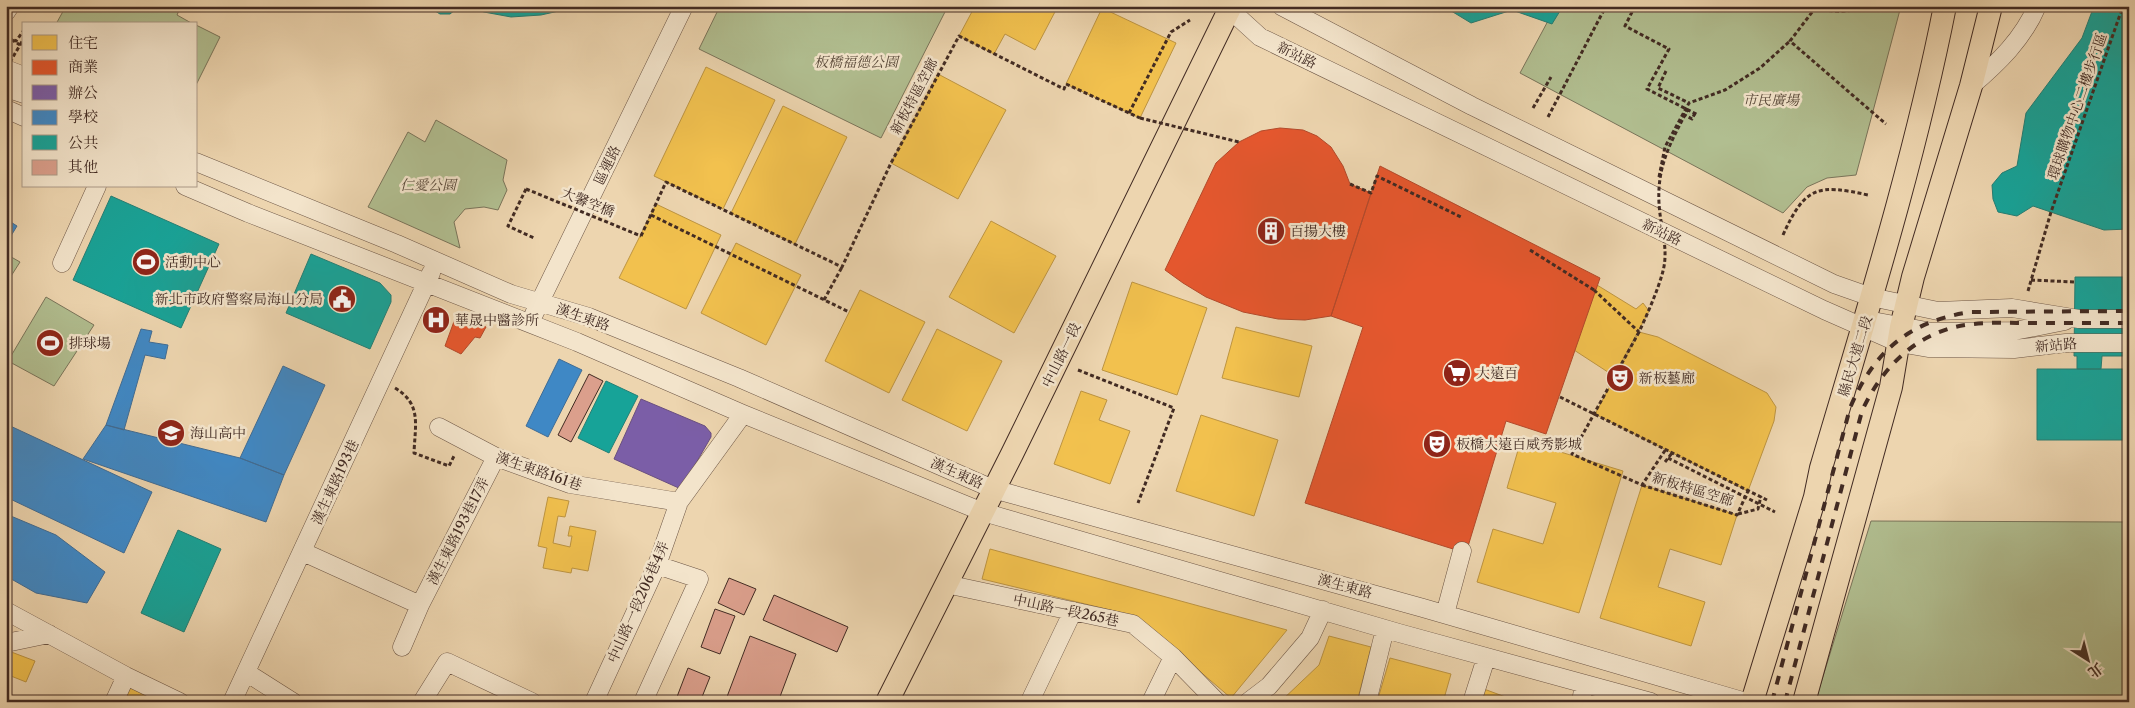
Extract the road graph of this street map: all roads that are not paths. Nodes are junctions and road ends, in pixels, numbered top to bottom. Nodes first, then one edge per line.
1 (10, 6) edge
2 (684, 6) edge
3 (1281, 6) edge
4 (1945, 6) edge
5 (1991, 6) edge
6 (2037, 6) edge
7 (1229, 7) edge
8 (6, 12) edge
9 (6, 69) edge
10 (22, 75) edge
11 (1972, 86) junction
12 (6, 88) edge
13 (22, 93) edge
14 (6, 109) edge
15 (22, 117) edge
16 (198, 163) edge
17 (96, 188) edge
18 (190, 188) edge
19 (435, 261) junction
20 (62, 263) dead end
21 (429, 283) junction
22 (1871, 297) junction
23 (538, 303) junction
24 (1906, 304) junction
25 (2079, 319) junction
26 (2129, 319) edge
27 (530, 324) junction
28 (1863, 327) junction
29 (1900, 335) junction
30 (2129, 343) edge
31 (743, 414) junction
32 (439, 427) dead end
33 (496, 457) junction
34 (993, 489) junction
35 (679, 502) junction
36 (983, 512) junction
37 (1462, 551) dead end
38 (303, 552) junction
39 (657, 565) junction
40 (946, 584) junction
41 (420, 606) junction
42 (1323, 610) junction
43 (6, 611) edge
44 (1073, 612) junction
45 (1446, 614) junction
46 (1385, 629) junction
47 (49, 634) junction
48 (6, 642) edge
49 (402, 647) dead end
50 (1173, 657) junction
51 (1486, 658) junction
52 (126, 676) junction
53 (252, 676) dead end
54 (1584, 684) junction
55 (1031, 699) dead end
56 (114, 702) edge
57 (180, 702) edge
58 (232, 702) edge
59 (293, 702) edge
60 (422, 702) edge
61 (532, 702) edge
62 (594, 702) edge
63 (643, 702) edge
64 (887, 702) edge
65 (1151, 702) edge
66 (1217, 702) edge
67 (1248, 702) edge
68 (1367, 702) edge
69 (1472, 702) edge
70 (1581, 702) edge
71 (1651, 702) edge
72 (1746, 702) edge
73 (1752, 702) edge
74 (1804, 702) edge

1 - 8 street
2 - 23 street, 區運路
3 - 22 street, 新站路
4 - 22 main road, 縣民大道二段
5 - 11 main road
6 - 11 street
7 - 28 street, 新站路
7 - 34 main road, 中山路一段
9 - 10 street
11 - 24 main road
12 - 13 street
14 - 15 street
16 - 19 street, 漢生東路
17 - 20 street
18 - 21 street, 漢生東路
19 - 21 street, 漢生東路193巷
19 - 23 street, 漢生東路
21 - 27 street, 漢生東路
21 - 38 street, 漢生東路193巷
22 - 24 street, 新站路
22 - 28 main road, 縣民大道二段
23 - 27 street, 區運路
23 - 34 street, 漢生東路
24 - 25 street, 新站路
24 - 29 main road
25 - 26 street, 新站路
25 - 29 street
27 - 31 street, 漢生東路
28 - 29 street, 新站路
28 - 73 main road, 縣民大道二段
29 - 30 street, 新站路
29 - 74 main road
31 - 35 street, 中山路一段206巷4弄
31 - 36 street, 漢生東路
32 - 33 street, 漢生東路161巷
33 - 35 street, 漢生東路161巷
33 - 41 street, 漢生東路193巷17弄
34 - 36 main road, 中山路一段
34 - 45 street, 漢生東路
35 - 39 street, 中山路一段206巷4弄
36 - 40 main road, 中山路一段
36 - 42 street, 漢生東路
37 - 45 street
38 - 41 street
38 - 58 street, 漢生東路193巷
39 - 62 street, 中山路一段206巷4弄
39 - 63 street
40 - 44 street, 中山路一段265巷
40 - 64 main road, 中山路一段
41 - 49 street, 漢生東路193巷17弄
42 - 46 street, 漢生東路
42 - 67 street
43 - 47 street
44 - 50 street, 中山路一段265巷
44 - 55 street
45 - 72 street, 漢生東路
46 - 51 street, 漢生東路
46 - 68 street
47 - 48 street
47 - 52 street
50 - 65 street
50 - 66 street, 中山路一段265巷
51 - 54 street, 漢生東路
51 - 69 street
52 - 56 street
52 - 57 street
53 - 59 street
54 - 70 street
54 - 71 street, 漢生東路
60 - 61 street

